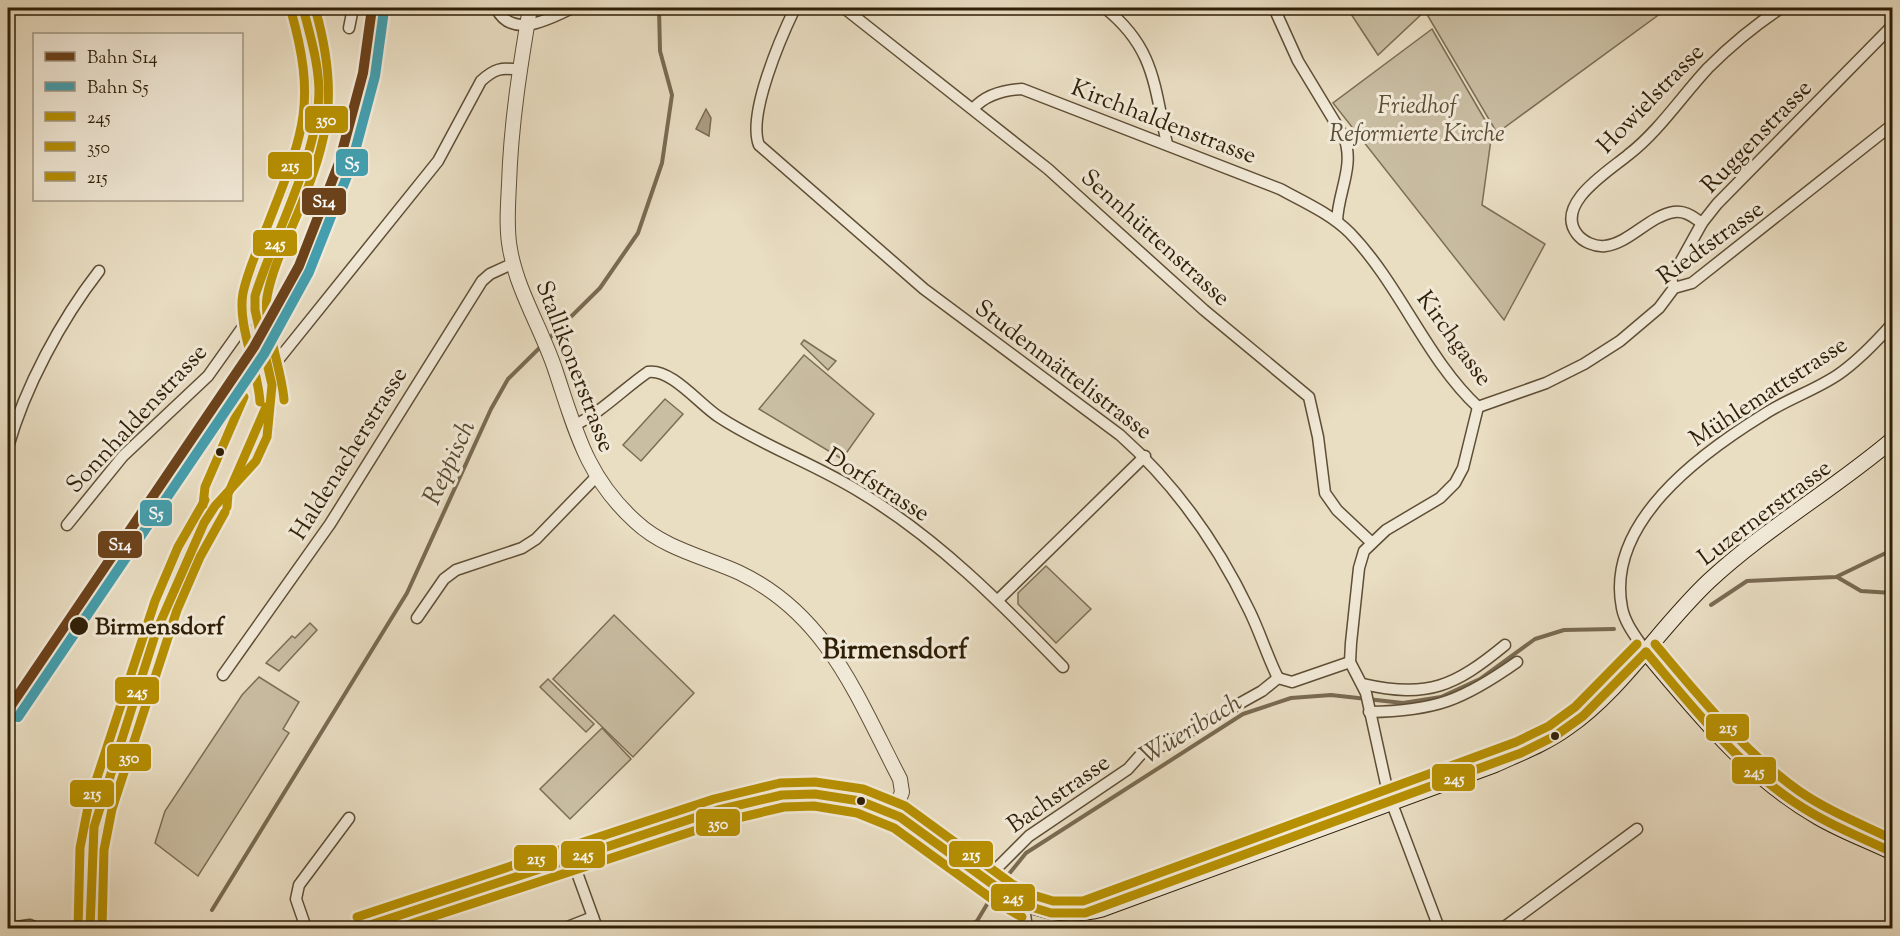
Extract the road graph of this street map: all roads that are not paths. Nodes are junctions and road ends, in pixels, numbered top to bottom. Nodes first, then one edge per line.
1 (303, 8) edge
2 (353, 8) edge
3 (496, 8) edge
4 (531, 8) edge
5 (572, 8) edge
6 (795, 8) edge
7 (844, 8) edge
8 (1105, 8) edge
9 (1274, 8) edge
10 (1781, 8) edge
11 (527, 26) junction
12 (1893, 26) edge
13 (349, 28) dead end
14 (519, 70) junction
15 (973, 109) junction
16 (1893, 125) edge
17 (1167, 144) junction
18 (1337, 221) junction
19 (1702, 223) junction
20 (514, 263) junction
21 (99, 271) dead end
22 (1674, 288) junction
23 (255, 310) junction
24 (1893, 324) edge
25 (270, 370) junction
26 (1478, 407) junction
27 (573, 426) junction
28 (1893, 440) edge
29 (8, 447) edge
30 (1145, 456) junction
31 (596, 477) junction
32 (67, 525) dead end
33 (1371, 542) junction
34 (998, 600) junction
35 (417, 618) dead end
36 (1505, 645) dead end
37 (1646, 652) junction
38 (1350, 662) junction
39 (1517, 662) dead end
40 (1063, 667) dead end
41 (223, 675) dead end
42 (1278, 678) junction
43 (1364, 689) junction
44 (1369, 708) junction
45 (1392, 803) junction
46 (894, 814) junction
47 (349, 818) dead end
48 (1637, 829) dead end
49 (1893, 852) edge
50 (572, 859) junction
51 (995, 886) junction
52 (1028, 906) junction
53 (593, 917) junction
54 (10, 928) edge
55 (36, 928) edge
56 (90, 928) edge
57 (306, 928) edge
58 (361, 928) edge
59 (564, 928) edge
60 (597, 928) edge
61 (1027, 928) edge
62 (1439, 928) edge
63 (1503, 928) edge

1 - 23 street
2 - 13 street
3 - 11 street
4 - 11 street, Stallikonerstrasse
5 - 11 street
6 - 30 street, Studenmättelistrasse
7 - 15 street, Sennhüttenstrasse
8 - 17 street
9 - 18 street
10 - 19 street, Howielstrasse
11 - 14 street, Stallikonerstrasse
12 - 19 street, Ruggenstrasse
14 - 20 street, Stallikonerstrasse
14 - 25 street
15 - 17 street, Kirchhaldenstrasse
15 - 33 street, Sennhüttenstrasse
16 - 22 street, Riedtstrasse
17 - 18 street, Kirchhaldenstrasse
18 - 26 street, Kirchgasse
19 - 22 street, Ruggenstrasse
20 - 27 street, Stallikonerstrasse
20 - 41 street, Haldenacherstrasse
21 - 29 street
22 - 26 street, Riedtstrasse
23 - 25 street
23 - 32 street, Sonnhaldenstrasse
24 - 37 street, Mühlemattstrasse
25 - 56 street
26 - 33 street, Kirchgasse
27 - 31 street, Stallikonerstrasse
27 - 34 street, Dorfstrasse
28 - 37 main road, Luzernerstrasse
30 - 34 street
30 - 42 street, Studenmättelistrasse
31 - 35 street
31 - 46 street, Stallikonerstrasse
33 - 38 street
34 - 40 street, Dorfstrasse
36 - 43 street
37 - 45 main road, Luzernerstrasse
37 - 49 main road
38 - 42 street
38 - 43 street
39 - 44 street
42 - 51 street, Bachstrasse
43 - 44 street
44 - 45 street
45 - 52 main road, Luzernerstrasse
45 - 62 street
46 - 50 main road, Luzernerstrasse
46 - 51 main road, Luzernerstrasse
47 - 57 street
48 - 63 street
50 - 53 street
50 - 58 main road, Luzernerstrasse
51 - 52 main road, Luzernerstrasse
52 - 61 street
53 - 59 street
53 - 60 street
54 - 55 street

